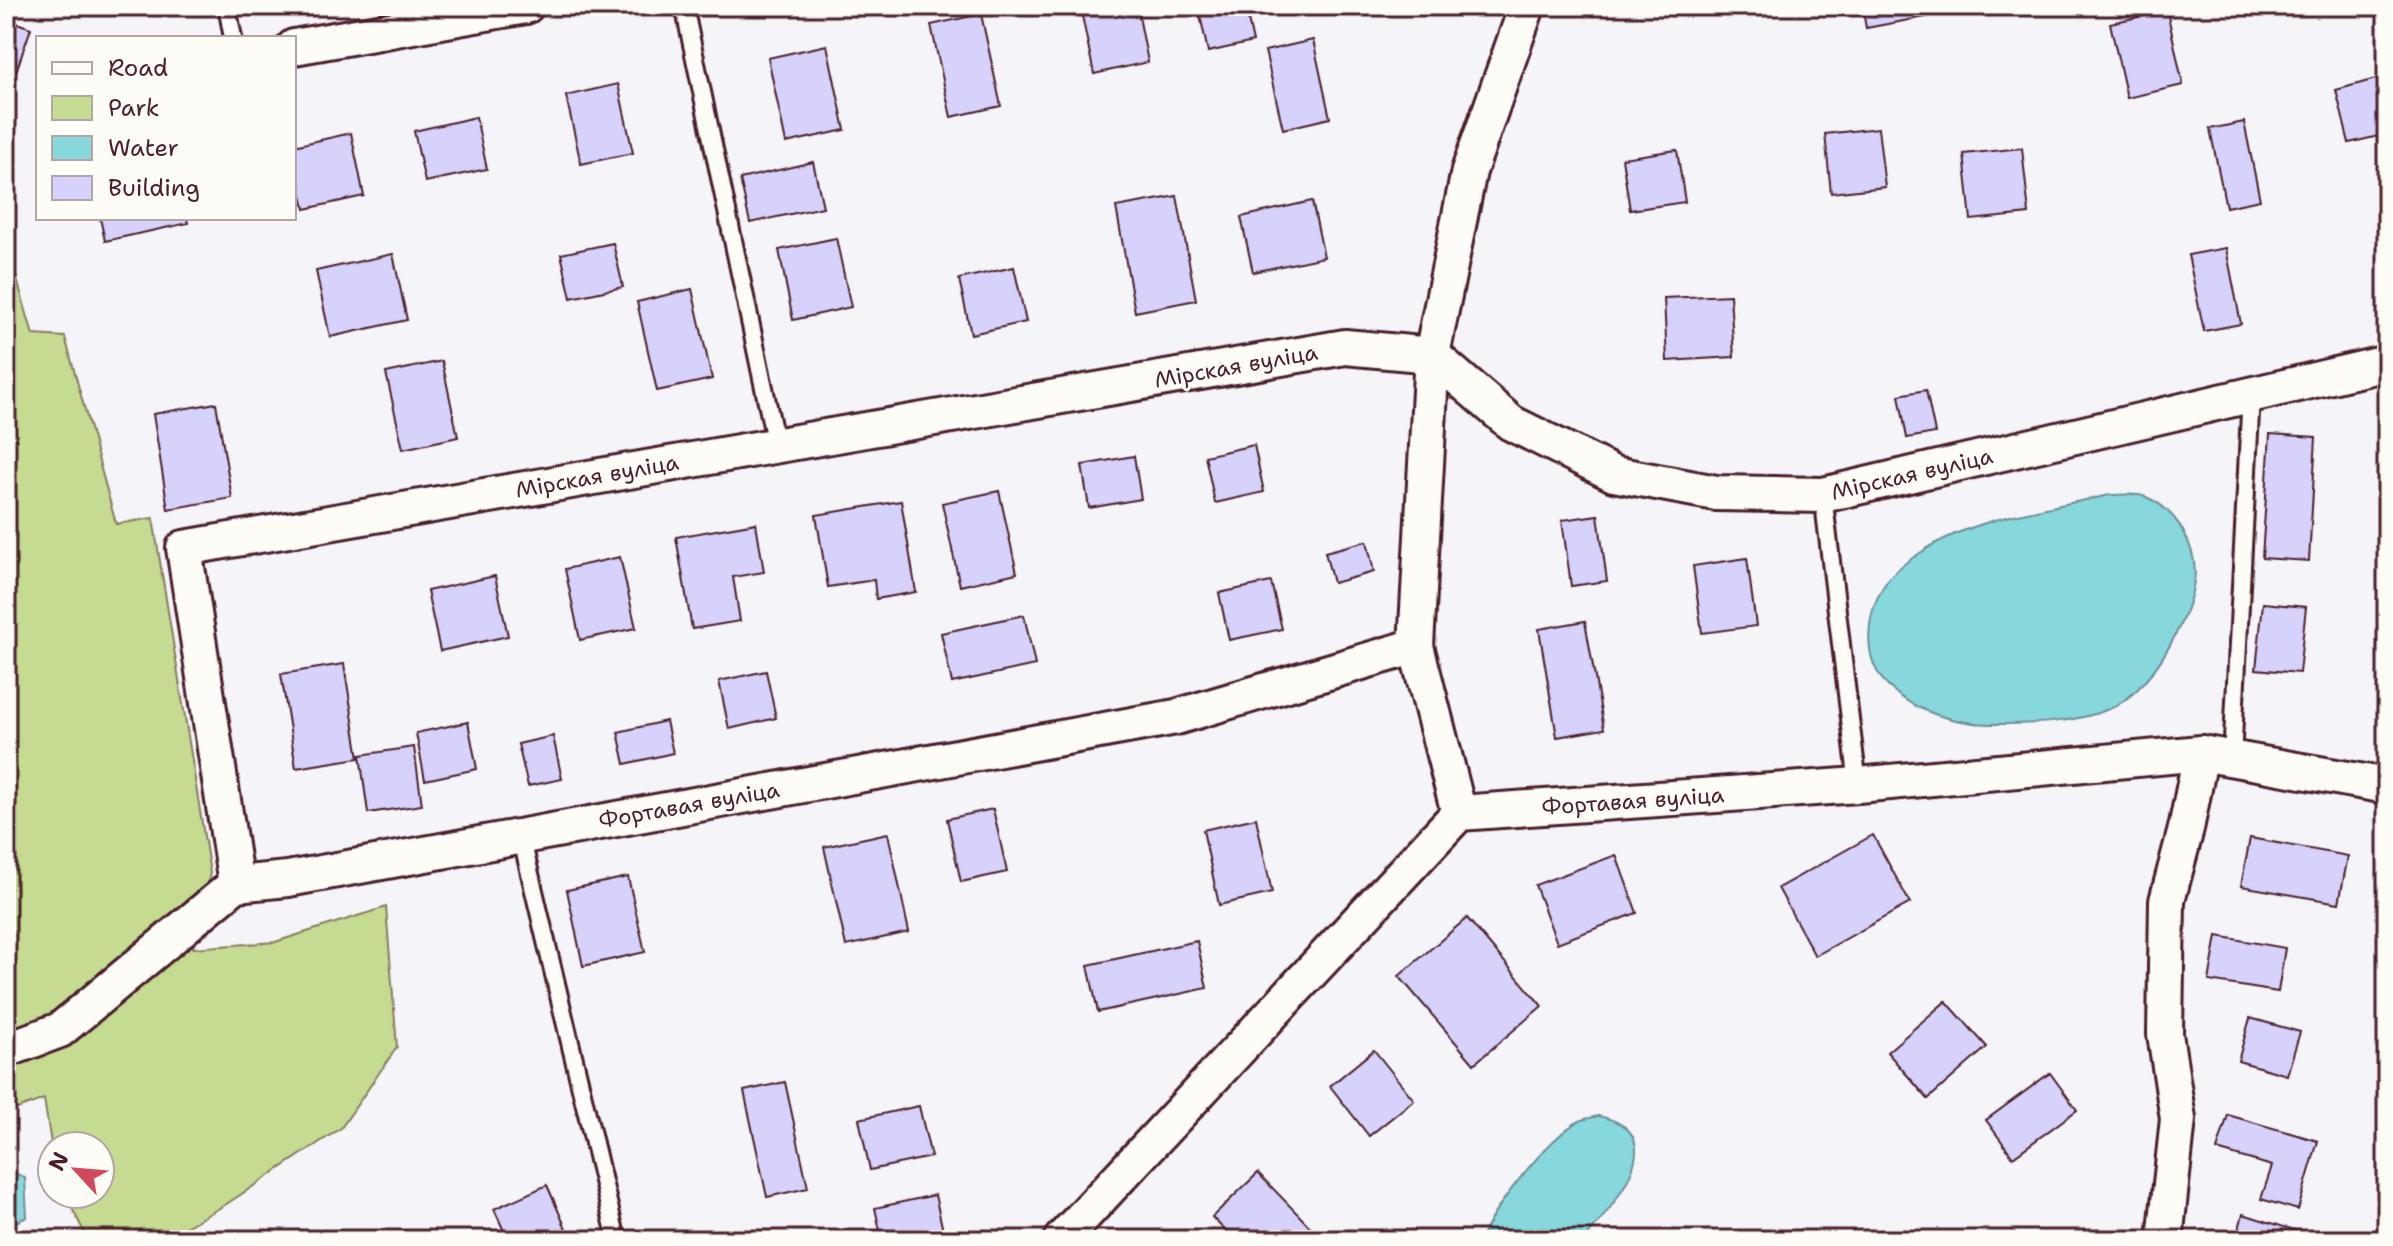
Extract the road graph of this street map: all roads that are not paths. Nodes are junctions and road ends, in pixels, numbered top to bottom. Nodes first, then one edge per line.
1 (227, 6) edge
2 (526, 6) edge
3 (684, 6) edge
4 (1527, 6) edge
5 (233, 36) edge
6 (296, 47) edge
7 (1432, 355) junction
8 (2387, 363) edge
9 (2251, 394) junction
10 (776, 445) junction
11 (1823, 495) junction
12 (1416, 646) junction
13 (2216, 756) junction
14 (1858, 785) junction
15 (2387, 786) edge
16 (1459, 813) junction
17 (521, 836) junction
18 (236, 884) junction
19 (6, 1050) edge
20 (617, 1240) edge
21 (1061, 1240) edge
22 (2165, 1240) edge

1 - 5 lane
2 - 6 street
3 - 10 lane
4 - 7 street
7 - 10 street, Мірская вуліца
7 - 11 street, Мірская вуліца
7 - 12 street
8 - 9 street, Мірская вуліца
9 - 11 street, Мірская вуліца
9 - 13 lane
10 - 18 street, Мірская вуліца
11 - 14 lane
12 - 16 street
12 - 17 street, Фортавая вуліца
13 - 14 street, Фортавая вуліца
13 - 15 street, Фортавая вуліца
13 - 22 street
14 - 16 street, Фортавая вуліца
16 - 21 street
17 - 18 street, Фортавая вуліца
17 - 20 lane
18 - 19 street

